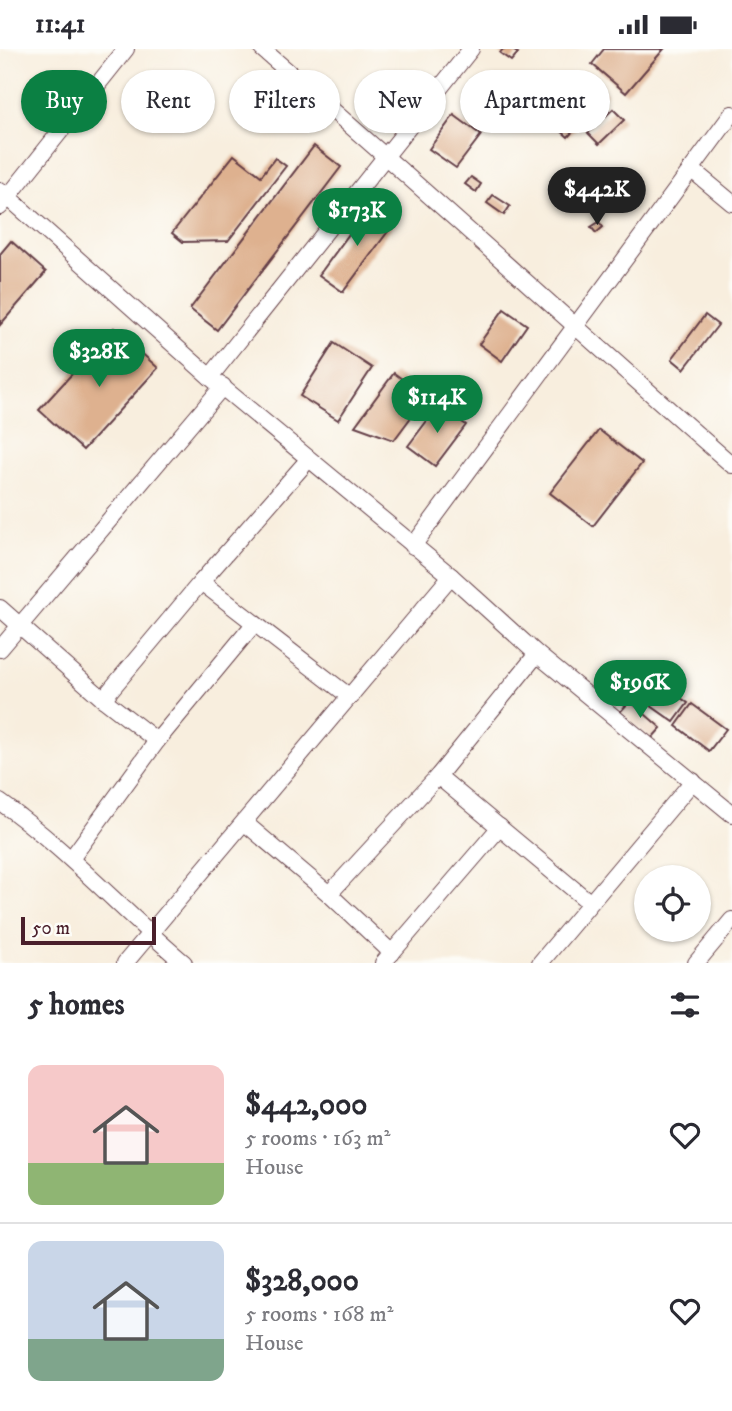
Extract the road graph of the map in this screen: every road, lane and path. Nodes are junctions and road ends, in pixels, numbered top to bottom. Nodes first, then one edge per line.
1 (126, 49) edge
2 (262, 49) edge
3 (471, 49) edge
4 (732, 114) edge
5 (387, 156) junction
6 (691, 169) junction
7 (3, 198) edge
8 (732, 202) edge
9 (576, 328) junction
10 (217, 381) junction
11 (308, 460) junction
12 (732, 465) edge
13 (413, 546) junction
14 (451, 576) junction
15 (201, 582) junction
16 (0, 608) edge
17 (19, 624) junction
18 (254, 624) junction
19 (0, 649) edge
20 (537, 654) junction
21 (350, 697) junction
22 (103, 699) junction
23 (158, 741) junction
24 (438, 776) junction
25 (694, 781) junction
26 (3, 810) edge
27 (731, 810) edge
28 (245, 824) junction
29 (500, 827) junction
30 (71, 859) junction
31 (329, 894) junction
32 (589, 902) junction
33 (732, 920) edge
34 (150, 935) junction
35 (387, 958) edge
36 (125, 963) edge
37 (184, 963) edge
38 (540, 963) edge
39 (696, 963) edge

1 - 7 street
2 - 5 street
3 - 5 street
4 - 6 street
5 - 9 street
5 - 10 street
6 - 8 street
6 - 9 street
7 - 10 street
9 - 12 street
9 - 13 street
10 - 11 street
10 - 17 street
11 - 13 street
11 - 15 street
13 - 14 street
14 - 20 street
14 - 21 street
15 - 18 street
15 - 22 street
16 - 17 street
17 - 19 street
17 - 22 street
18 - 21 street
18 - 23 street
20 - 24 street
20 - 25 street
21 - 28 street
22 - 23 street
23 - 30 street
24 - 29 street
24 - 31 street
25 - 27 street
25 - 32 street
26 - 30 street
28 - 31 street
28 - 34 street
29 - 32 street
29 - 35 street
30 - 34 street
31 - 35 street
32 - 38 street
33 - 39 street
34 - 36 street
34 - 37 street

